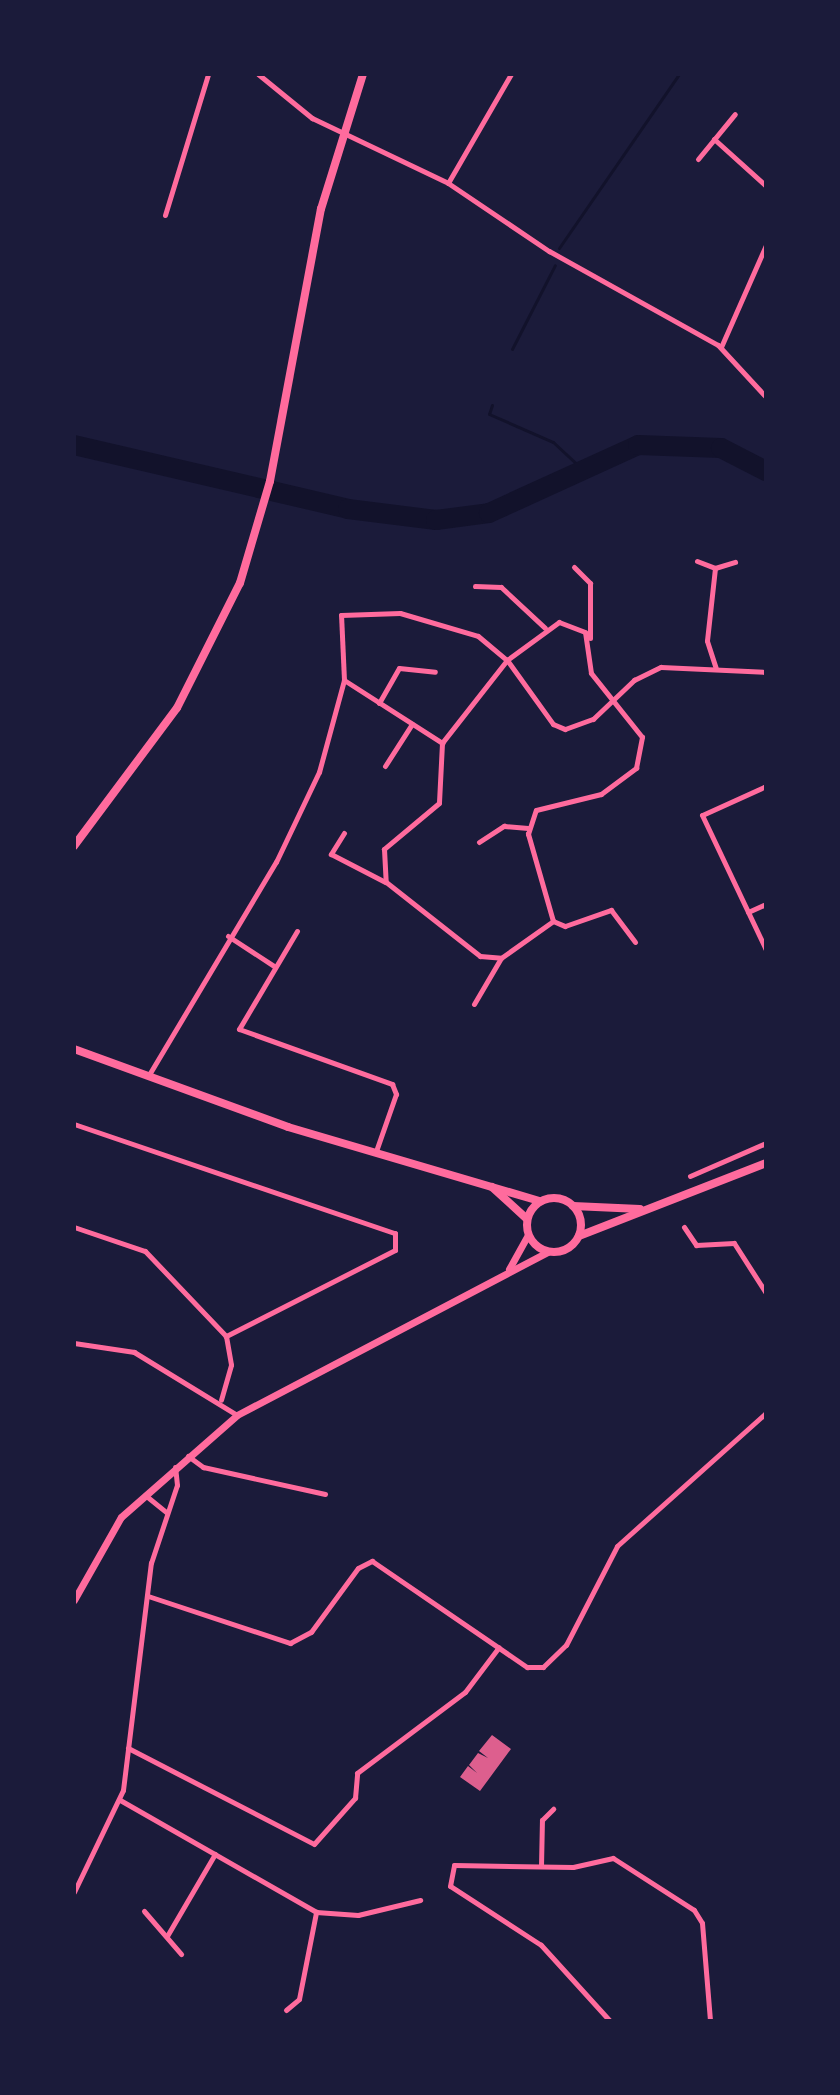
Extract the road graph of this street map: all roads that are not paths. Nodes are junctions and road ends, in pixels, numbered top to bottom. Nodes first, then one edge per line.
1 (208, 74) edge
2 (258, 74) edge
3 (363, 74) edge
4 (511, 74) edge
5 (735, 114) dead end
6 (714, 139) junction
7 (698, 159) dead end
8 (448, 183) junction
9 (766, 186) edge
10 (165, 215) dead end
11 (766, 245) edge
12 (721, 347) junction
13 (766, 397) edge
14 (697, 561) dead end
15 (735, 562) dead end
16 (574, 567) dead end
17 (715, 568) junction
18 (475, 586) dead end
19 (545, 628) junction
20 (590, 643) junction
21 (507, 660) junction
22 (716, 668) junction
23 (435, 672) dead end
24 (766, 672) edge
25 (344, 680) junction
26 (613, 701) junction
27 (379, 703) junction
28 (412, 724) junction
29 (442, 743) junction
30 (385, 766) dead end
31 (766, 786) edge
32 (528, 828) junction
33 (344, 833) dead end
34 (479, 842) dead end
35 (74, 846) edge
36 (386, 882) junction
37 (766, 904) edge
38 (748, 912) junction
39 (553, 921) junction
40 (297, 931) dead end
41 (228, 936) junction
42 (635, 942) dead end
43 (766, 950) edge
44 (501, 958) junction
45 (275, 966) junction
46 (474, 1004) dead end
47 (74, 1049) edge
48 (150, 1073) junction
49 (74, 1124) edge
50 (766, 1143) edge
51 (376, 1151) junction
52 (766, 1163) edge
53 (690, 1176) dead end
54 (484, 1182) junction
55 (540, 1201) junction
56 (573, 1206) junction
57 (648, 1209) junction
58 (527, 1219) junction
59 (74, 1227) edge
60 (684, 1227) dead end
61 (528, 1235) junction
62 (579, 1236) junction
63 (548, 1252) junction
64 (508, 1271) junction
65 (766, 1293) edge
66 (226, 1336) junction
67 (74, 1343) edge
68 (221, 1400) junction
69 (766, 1413) edge
70 (237, 1415) junction
71 (187, 1456) junction
72 (175, 1466) junction
73 (325, 1494) dead end
74 (144, 1495) junction
75 (167, 1513) junction
76 (148, 1596) junction
77 (74, 1600) edge
78 (499, 1647) junction
79 (128, 1748) junction
80 (120, 1800) junction
81 (553, 1809) dead end
82 (215, 1853) junction
83 (541, 1866) junction
84 (74, 1892) edge
85 (420, 1900) dead end
86 (144, 1911) dead end
87 (316, 1912) junction
88 (167, 1936) junction
89 (181, 1954) dead end
90 (286, 2010) dead end
91 (610, 2021) edge
92 (710, 2021) edge

1 - 10 street
2 - 8 street
3 - 35 main road
4 - 8 street
5 - 6 street
6 - 7 street
6 - 9 street
8 - 12 street
11 - 12 street
12 - 13 street
14 - 17 street
15 - 17 street
16 - 20 street
17 - 22 street
18 - 19 street
19 - 20 street
19 - 21 street
20 - 26 street
21 - 25 street
21 - 26 street
21 - 29 street
22 - 24 street
22 - 26 street
23 - 27 street
25 - 27 street
25 - 41 street
26 - 32 street
27 - 28 street
28 - 29 street
28 - 30 street
29 - 36 street
31 - 38 street
32 - 34 street
32 - 39 street
33 - 36 street
36 - 44 street
37 - 38 street
38 - 43 street
39 - 42 street
39 - 44 street
40 - 45 street
41 - 45 street
41 - 48 street
44 - 46 street
45 - 51 street
47 - 48 main road
48 - 51 main road
49 - 66 street
50 - 53 street
51 - 54 main road
52 - 57 main road
54 - 55 main road
54 - 58 main road
55 - 56 main road
55 - 58 main road
56 - 57 main road
56 - 62 main road
57 - 62 main road
58 - 61 main road
59 - 66 street
60 - 65 street
61 - 63 main road
61 - 64 main road
62 - 63 main road
63 - 64 main road
64 - 70 main road
66 - 68 street
67 - 68 street
68 - 70 street
69 - 78 street
70 - 71 main road
71 - 72 main road
71 - 73 street
72 - 74 main road
72 - 75 street
74 - 75 street
74 - 77 main road
75 - 76 street
76 - 78 street
76 - 79 street
78 - 79 street
79 - 80 street
80 - 82 street
80 - 84 street
81 - 83 street
82 - 87 street
82 - 88 street
83 - 91 street
83 - 92 street
85 - 87 street
86 - 88 street
87 - 90 street
88 - 89 street

